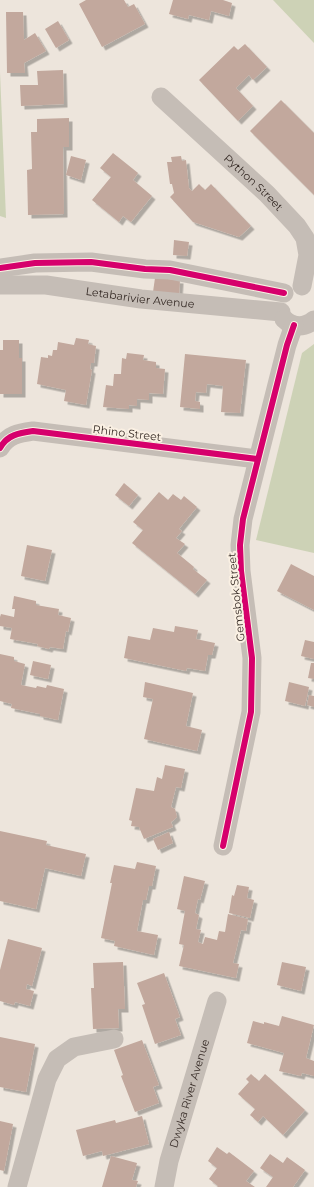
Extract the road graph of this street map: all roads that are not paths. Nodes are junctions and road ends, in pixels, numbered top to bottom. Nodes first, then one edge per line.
1 (161, 97) dead end
2 (0, 268) edge
3 (145, 269) junction
4 (0, 285) edge
5 (308, 289) edge
6 (284, 293) junction
7 (141, 299) junction
8 (281, 312) junction
9 (314, 320) edge
10 (294, 325) junction
11 (0, 448) edge
12 (257, 459) junction
13 (223, 846) dead end
14 (217, 1001) dead end
15 (114, 1039) dead end
16 (17, 1187) edge
17 (164, 1187) edge

1 - 5 street, Python Street
2 - 3 street
3 - 6 street
3 - 7 street
4 - 7 street, Letabarivier Avenue
5 - 6 street
6 - 8 street
7 - 8 street, Letabarivier Avenue
8 - 10 street
9 - 10 street
10 - 12 street, Gemsbok Street
11 - 12 street, Rhino Street
12 - 13 street, Gemsbok Street
14 - 17 street, Dwyka River Avenue
15 - 16 street

